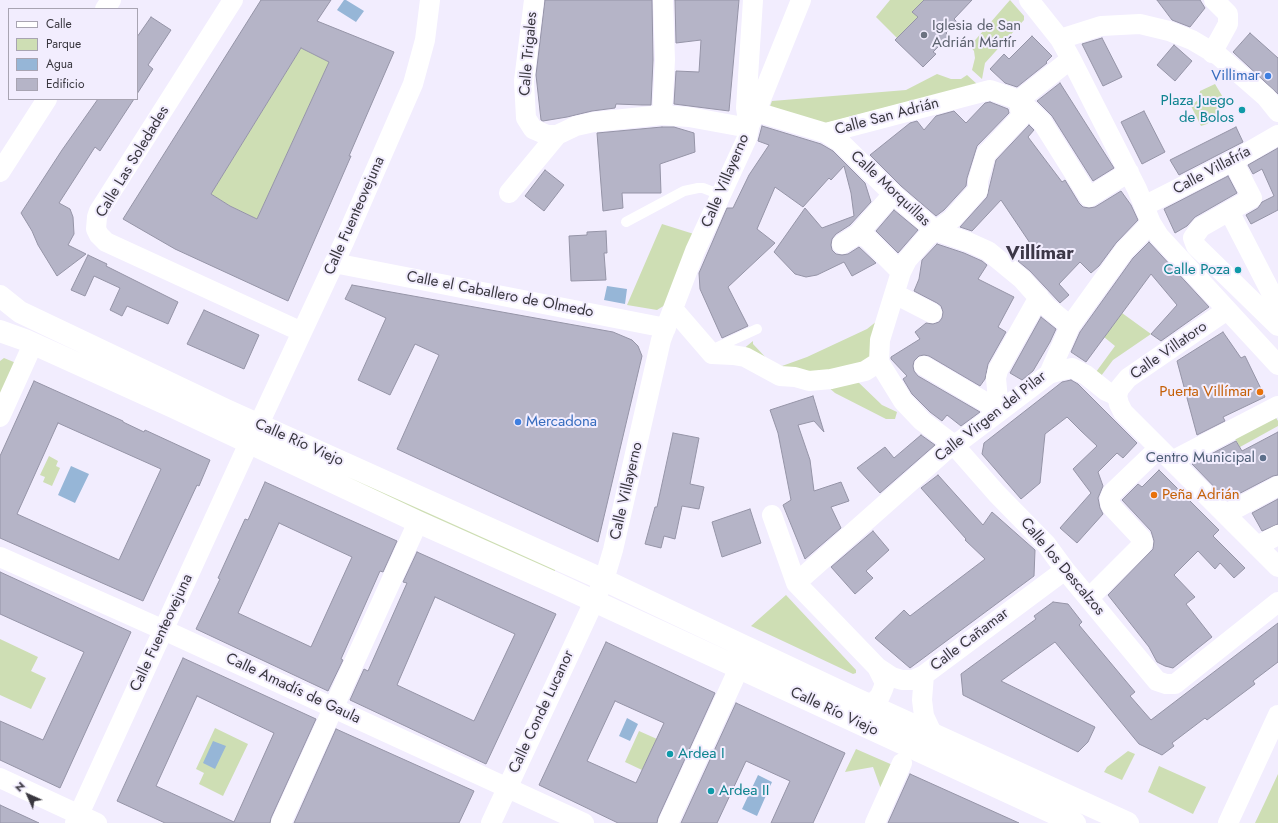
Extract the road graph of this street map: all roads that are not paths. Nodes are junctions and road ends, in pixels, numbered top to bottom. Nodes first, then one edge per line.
1 (233, 0) edge
2 (430, 0) edge
3 (534, 0) edge
4 (663, 0) edge
5 (752, 0) edge
6 (801, 0) edge
7 (1029, 0) edge
8 (1214, 0) edge
9 (1060, 39) junction
10 (1215, 55) junction
11 (1071, 59) junction
12 (46, 100) edge
13 (1019, 100) junction
14 (1278, 112) edge
15 (662, 115) junction
16 (752, 121) junction
17 (826, 134) junction
18 (557, 135) junction
19 (1278, 135) edge
20 (1233, 161) junction
21 (0, 172) edge
22 (1129, 172) junction
23 (509, 193) dead end
24 (893, 194) junction
25 (721, 195) junction
26 (1228, 211) junction
27 (1147, 215) junction
28 (626, 222) dead end
29 (936, 231) junction
30 (334, 263) junction
31 (901, 272) junction
32 (895, 294) junction
33 (0, 296) edge
34 (1039, 297) junction
35 (1278, 306) edge
36 (1227, 310) junction
37 (932, 313) dead end
38 (670, 319) junction
39 (1070, 326) junction
40 (1278, 326) edge
41 (757, 329) dead end
42 (0, 331) edge
43 (302, 332) junction
44 (33, 344) junction
45 (709, 350) junction
46 (879, 362) junction
47 (1278, 365) edge
48 (924, 366) dead end
49 (1049, 374) junction
50 (1117, 396) junction
51 (1278, 406) edge
52 (999, 412) junction
53 (0, 417) edge
54 (259, 424) junction
55 (249, 443) junction
56 (954, 445) junction
57 (1161, 454) junction
58 (1271, 490) edge
59 (1226, 514) junction
60 (772, 515) dead end
61 (418, 522) junction
62 (1278, 535) edge
63 (1257, 546) junction
64 (0, 557) edge
65 (1278, 567) edge
66 (1065, 570) junction
67 (604, 580) junction
68 (796, 583) junction
69 (1089, 598) junction
70 (593, 601) junction
71 (1278, 602) edge
72 (164, 630) junction
73 (877, 667) junction
74 (739, 668) junction
75 (924, 675) junction
76 (867, 704) junction
77 (334, 708) junction
78 (1278, 715) edge
79 (932, 734) junction
80 (902, 763) dead end
81 (0, 778) edge
82 (508, 787) junction
83 (77, 819) edge
84 (97, 823) edge
85 (281, 823) edge
86 (491, 823) edge
87 (584, 823) edge
88 (668, 823) edge
89 (875, 823) edge
90 (1075, 823) edge
91 (1128, 823) edge
92 (1228, 823) edge

1 - 43 street, Calle Las Soledades
2 - 30 street, Calle Fuenteovejuna
3 - 18 street, Calle Trigales
4 - 15 street
5 - 16 street, Calle Villayerno
6 - 16 street
7 - 9 street
8 - 10 street
9 - 10 street
9 - 11 street
10 - 14 street
11 - 13 street
11 - 22 street
12 - 21 street
13 - 17 street, Calle San Adrián
13 - 22 street
13 - 29 street
15 - 16 street, Calle San Adrián
15 - 18 street, Calle San Adrián
16 - 17 street, Calle San Adrián
16 - 25 street, Calle Villayerno
17 - 24 street, Calle Morquillas
18 - 23 street
19 - 20 street, Calle Villafría
20 - 26 street
20 - 27 street, Calle Villafría
22 - 27 street
24 - 29 street, Calle Morquillas
24 - 31 street
25 - 28 lane
25 - 38 street, Calle Villayerno
26 - 35 street
26 - 40 street
27 - 36 street
27 - 39 street, Calle Virgen del Pilar
29 - 31 street
29 - 34 street, Calle Morquillas
30 - 38 street, Calle el Caballero de Olmedo
30 - 43 street, Calle Fuenteovejuna
31 - 32 street
32 - 37 street
32 - 46 street
33 - 54 main road, Calle Río Viejo
34 - 39 street, Calle Morquillas
34 - 52 street
36 - 47 street
36 - 50 street, Calle Villatoro
38 - 45 street
38 - 67 street, Calle Villayerno
39 - 49 street, Calle Virgen del Pilar
41 - 45 lane
42 - 44 main road, Calle Río Viejo
43 - 54 street, Calle Fuenteovejuna
44 - 53 street
44 - 55 main road, Calle Río Viejo
45 - 46 street
46 - 56 street, Calle los Descalzos
48 - 52 street
49 - 50 street
49 - 52 street, Calle Virgen del Pilar
50 - 57 street
51 - 57 street
52 - 56 street, Calle Virgen del Pilar
54 - 67 main road, Calle Río Viejo
55 - 61 main road, Calle Río Viejo
55 - 72 street, Calle Fuenteovejuna
56 - 66 street, Calle los Descalzos
56 - 68 street, Calle Virgen del Pilar
57 - 59 street
57 - 69 street
58 - 59 street
59 - 63 street
60 - 68 street, Calle Río Viejo
61 - 70 main road, Calle Río Viejo
61 - 77 street
62 - 63 street
63 - 65 street
64 - 72 street, Calle Amadís de Gaula
66 - 69 street, Calle los Descalzos
66 - 75 street, Calle Cañamar
67 - 70 street
67 - 76 main road, Calle Río Viejo
68 - 73 street, Calle Río Viejo
69 - 71 street, Calle los Descalzos
70 - 74 main road, Calle Río Viejo
70 - 82 street, Calle Conde Lucanor
72 - 77 street, Calle Amadís de Gaula
72 - 83 street, Calle Fuenteovejuna
73 - 75 street, Calle Río Viejo
73 - 76 street, Calle Río Viejo
74 - 88 street
74 - 90 main road, Calle Río Viejo
75 - 79 street, Calle Cañamar
76 - 79 main road, Calle Río Viejo
77 - 82 street, Calle Amadís de Gaula
77 - 85 street
78 - 92 street
79 - 91 main road, Calle Río Viejo
80 - 89 street
81 - 83 street
82 - 86 street, Calle Conde Lucanor
82 - 87 street, Calle Amadís de Gaula
83 - 84 street

